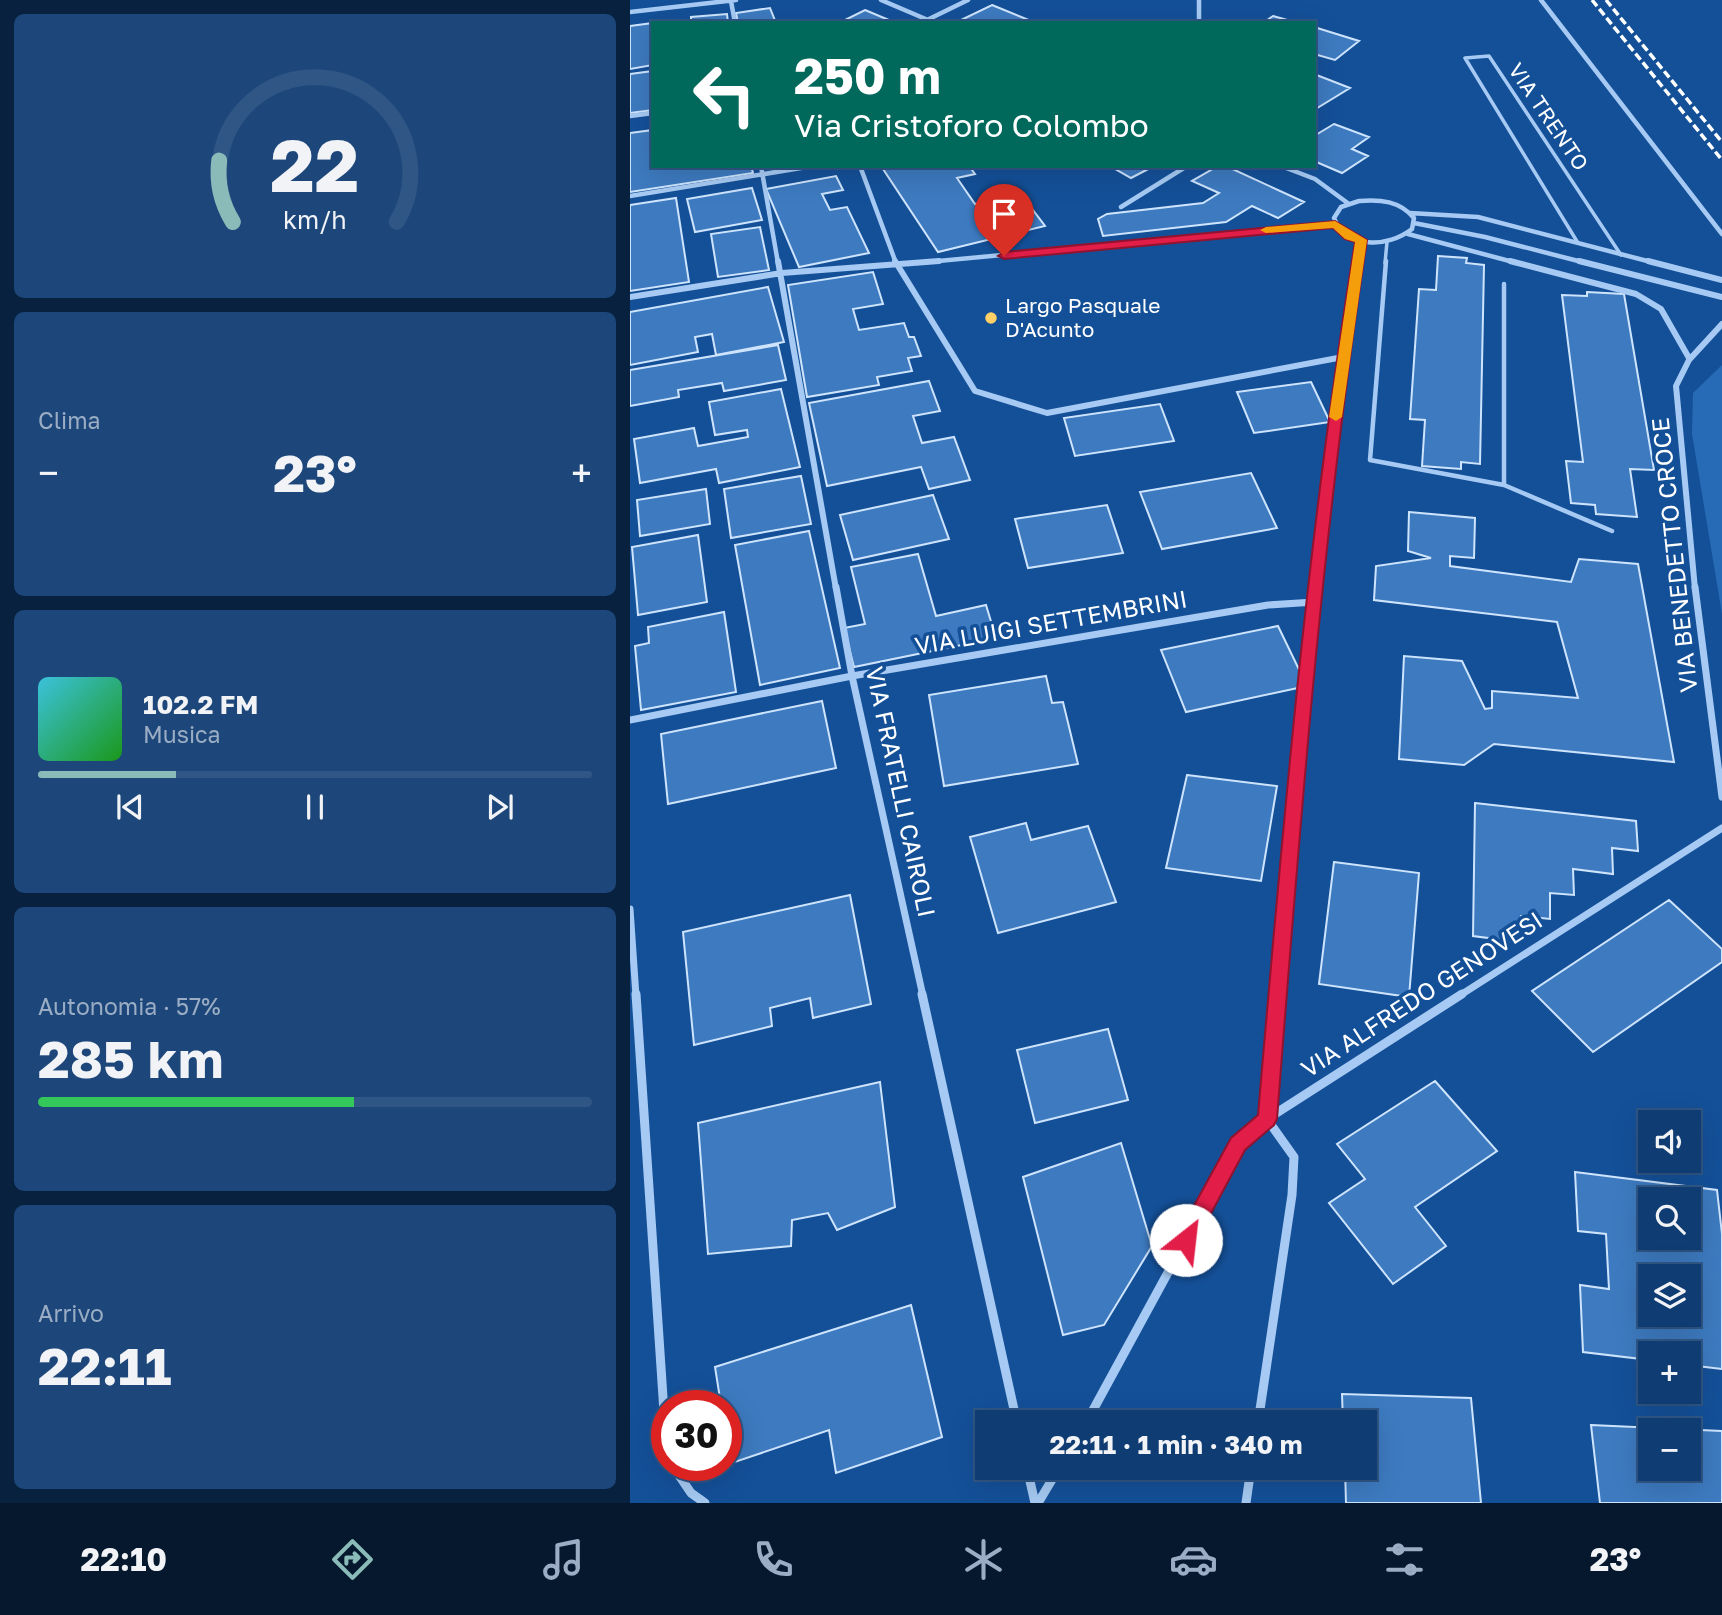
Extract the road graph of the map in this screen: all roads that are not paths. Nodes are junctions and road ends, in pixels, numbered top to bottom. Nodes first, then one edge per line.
1 (733, 0) edge
2 (881, 0) edge
3 (968, 0) edge
4 (1199, 0) edge
5 (1541, 0) edge
6 (630, 12) edge
7 (927, 20) joint
8 (735, 21) edge
9 (1199, 21) edge
10 (651, 113) edge
11 (630, 116) edge
12 (761, 168) edge
13 (803, 168) edge
14 (861, 168) edge
15 (1184, 168) edge
16 (1287, 168) edge
17 (763, 176) junction
18 (630, 196) edge
19 (1349, 204) junction
20 (1121, 207) dead end
21 (1410, 213) junction
22 (1414, 223) junction
23 (1335, 224) junction
24 (1408, 234) junction
25 (1722, 234) edge
26 (1361, 240) junction
27 (1387, 242) junction
28 (1578, 243) junction
29 (1621, 255) junction
30 (896, 264) junction
31 (782, 273) junction
32 (1722, 280) edge
33 (1504, 284) dead end
34 (630, 296) edge
35 (1722, 297) edge
36 (1722, 324) edge
37 (1342, 358) junction
38 (1689, 358) junction
39 (1504, 485) junction
40 (1612, 531) dead end
41 (1315, 602) junction
42 (852, 676) junction
43 (630, 720) edge
44 (1722, 797) edge
45 (1722, 828) edge
46 (630, 909) edge
47 (1267, 1119) junction
48 (662, 1390) edge
49 (1014, 1410) edge
50 (1093, 1410) edge
51 (1260, 1410) edge
52 (1030, 1480) edge
53 (1051, 1480) edge
54 (1249, 1480) edge
55 (683, 1481) edge
56 (705, 1503) edge
57 (1037, 1503) edge
58 (1246, 1503) edge

1 - 6 street
1 - 8 street
2 - 7 street
3 - 7 street
4 - 9 street
5 - 25 street
10 - 11 street
12 - 17 street, VIA FRATELLI CAIROLI
13 - 17 street
14 - 30 street
15 - 20 street
16 - 19 street
17 - 18 street
17 - 31 street, VIA FRATELLI CAIROLI
19 - 21 street
19 - 23 street
21 - 22 street
21 - 28 street
22 - 24 street
22 - 35 street
23 - 26 street
23 - 30 street
24 - 27 street
24 - 38 street
26 - 27 street
26 - 37 street
27 - 39 lane
28 - 29 street
28 - 29 lane, VIA TRENTO
29 - 32 street
30 - 31 street
30 - 37 street
31 - 34 street
31 - 42 street, VIA FRATELLI CAIROLI
33 - 39 lane
36 - 38 street, VIA BENEDETTO CROCE
37 - 41 street
38 - 44 street, VIA BENEDETTO CROCE
39 - 40 lane
41 - 42 street, VIA LUIGI SETTEMBRINI
41 - 47 street
42 - 43 street, VIA LUIGI SETTEMBRINI
42 - 49 street, VIA FRATELLI CAIROLI
45 - 47 street, VIA ALFREDO GENOVESI
46 - 48 street
47 - 50 street, VIA ALFREDO GENOVESI
47 - 51 street
52 - 57 street
53 - 57 street
54 - 58 street
55 - 56 street

